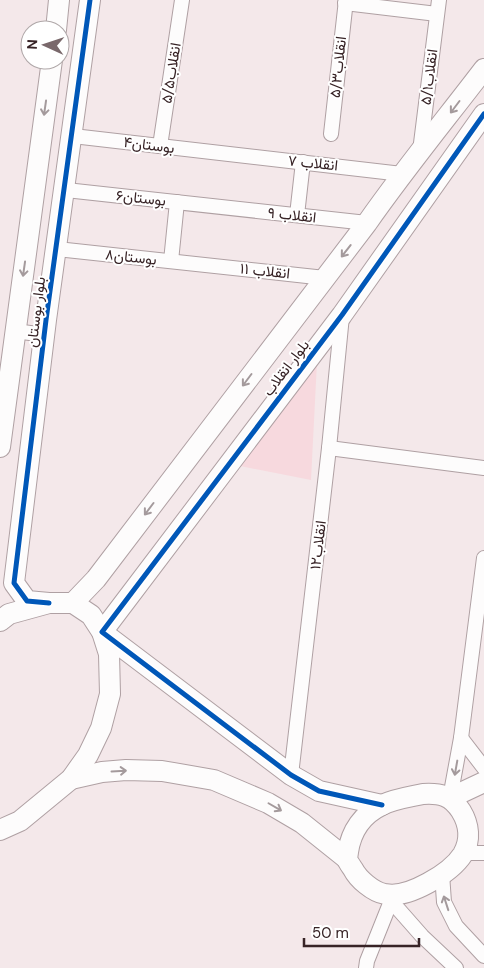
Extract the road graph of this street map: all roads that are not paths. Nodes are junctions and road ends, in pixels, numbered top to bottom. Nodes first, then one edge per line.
1 (60, 0) edge
2 (90, 0) edge
3 (182, 0) edge
4 (346, 2) edge
5 (438, 7) edge
6 (57, 20) edge
7 (484, 68) edge
8 (51, 70) edge
9 (484, 114) edge
10 (331, 134) dead end
11 (73, 136) junction
12 (160, 146) junction
13 (224, 154) joint
14 (419, 154) junction
15 (303, 162) junction
16 (402, 174) junction
17 (66, 190) junction
18 (177, 202) junction
19 (216, 207) joint
20 (297, 216) junction
21 (367, 223) junction
22 (57, 250) junction
23 (171, 261) junction
24 (205, 264) joint
25 (325, 278) junction
26 (342, 315) junction
27 (15, 330) junction
28 (45, 335) junction
29 (0, 447) edge
30 (329, 448) junction
31 (484, 468) edge
32 (484, 558) edge
33 (49, 603) junction
34 (73, 603) junction
35 (0, 620) edge
36 (102, 632) junction
37 (479, 638) edge
38 (461, 738) junction
39 (484, 768) edge
40 (291, 775) junction
41 (71, 779) junction
42 (484, 782) edge
43 (450, 798) junction
44 (382, 805) junction
45 (476, 827) edge
46 (0, 830) edge
47 (464, 853) junction
48 (484, 853) edge
49 (347, 859) junction
50 (442, 874) junction
51 (388, 898) junction
52 (484, 956) edge
53 (366, 965) edge
54 (456, 968) edge

1 - 6 street
2 - 11 street, بلوار بوستان
3 - 12 street, انقلاب۵/۵
4 - 5 street
4 - 10 street, انقلاب۵/۳
5 - 14 street, انقلاب۵/۱
7 -> 14 street, بلوار انقلاب
8 -> 27 street, بلوار بوستان
9 - 26 street, بلوار انقلاب
11 - 12 street, بوستان۴
11 - 17 street, بلوار بوستان
12 - 13 street, بوستان۴
13 - 15 street, انقلاب ۷
14 - 16 street, بلوار انقلاب
15 - 16 street, انقلاب ۷
15 - 20 street
16 - 21 street, بلوار انقلاب
17 - 18 street, بوستان۶
17 - 22 street, بلوار بوستان
18 - 19 street, بوستان۶
18 - 23 street
19 - 20 street, انقلاب ۹
20 - 21 street, انقلاب ۹
21 -> 25 street, بلوار انقلاب
22 - 23 street, بوستان۸
22 - 28 street, بلوار بوستان
23 - 24 street, بوستان۸
24 - 25 street, انقلاب ۱۱
25 -> 34 street, بلوار انقلاب
26 - 30 street, انقلاب۱۲
26 - 36 street, بلوار انقلاب
27 - 28 street
27 - 29 street, بلوار بوستان
28 - 33 street, بلوار بوستان
30 - 31 street
30 - 40 street, انقلاب۱۲
32 - 37 street
33 - 34 street
33 - 35 street
34 - 36 street
36 - 40 street
36 - 41 street
37 - 38 street
38 - 39 street
38 -> 43 street
40 - 44 street
41 - 46 street
41 -> 49 street
42 - 43 street
43 - 44 street
43 - 45 street
44 - 49 street
45 - 47 street
47 - 48 street
47 - 50 street
49 - 51 street
50 - 51 street
52 -> 50 street
51 - 53 street
51 - 54 street

